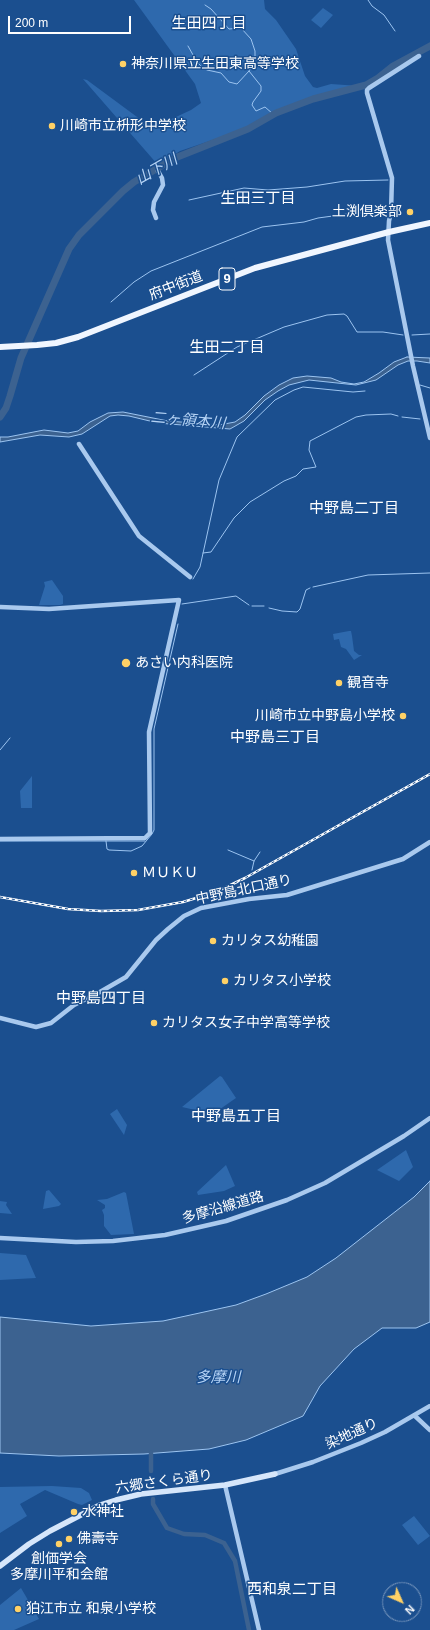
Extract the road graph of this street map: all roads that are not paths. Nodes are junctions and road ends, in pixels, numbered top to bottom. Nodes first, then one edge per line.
1 (419, 56) dead end
2 (158, 171) dead end
3 (156, 218) dead end
4 (430, 223) edge
5 (389, 232) junction
6 (0, 347) edge
7 (430, 438) edge
8 (79, 444) dead end
9 (190, 577) dead end
10 (0, 607) edge
11 (0, 839) edge
12 (430, 842) edge
13 (0, 1018) edge
14 (430, 1118) edge
15 (0, 1238) edge
16 (430, 1406) edge
17 (414, 1416) junction
18 (430, 1430) edge
19 (275, 1474) joint
20 (225, 1485) junction
21 (0, 1566) edge
22 (259, 1630) edge

1 - 5 street
2 - 3 street
4 - 5 main road, 府中街道 / 9
5 - 6 main road, 府中街道 / 9
5 - 7 street
8 - 9 street
10 - 11 street
12 - 13 street, 中野島北口通り
14 - 15 street, 多摩沿線道路
16 - 17 street, 染地通り
17 - 18 street
17 - 19 street, 染地通り
19 - 20 main road, 六郷さくら通り
20 - 21 main road, 六郷さくら通り
20 - 22 street

